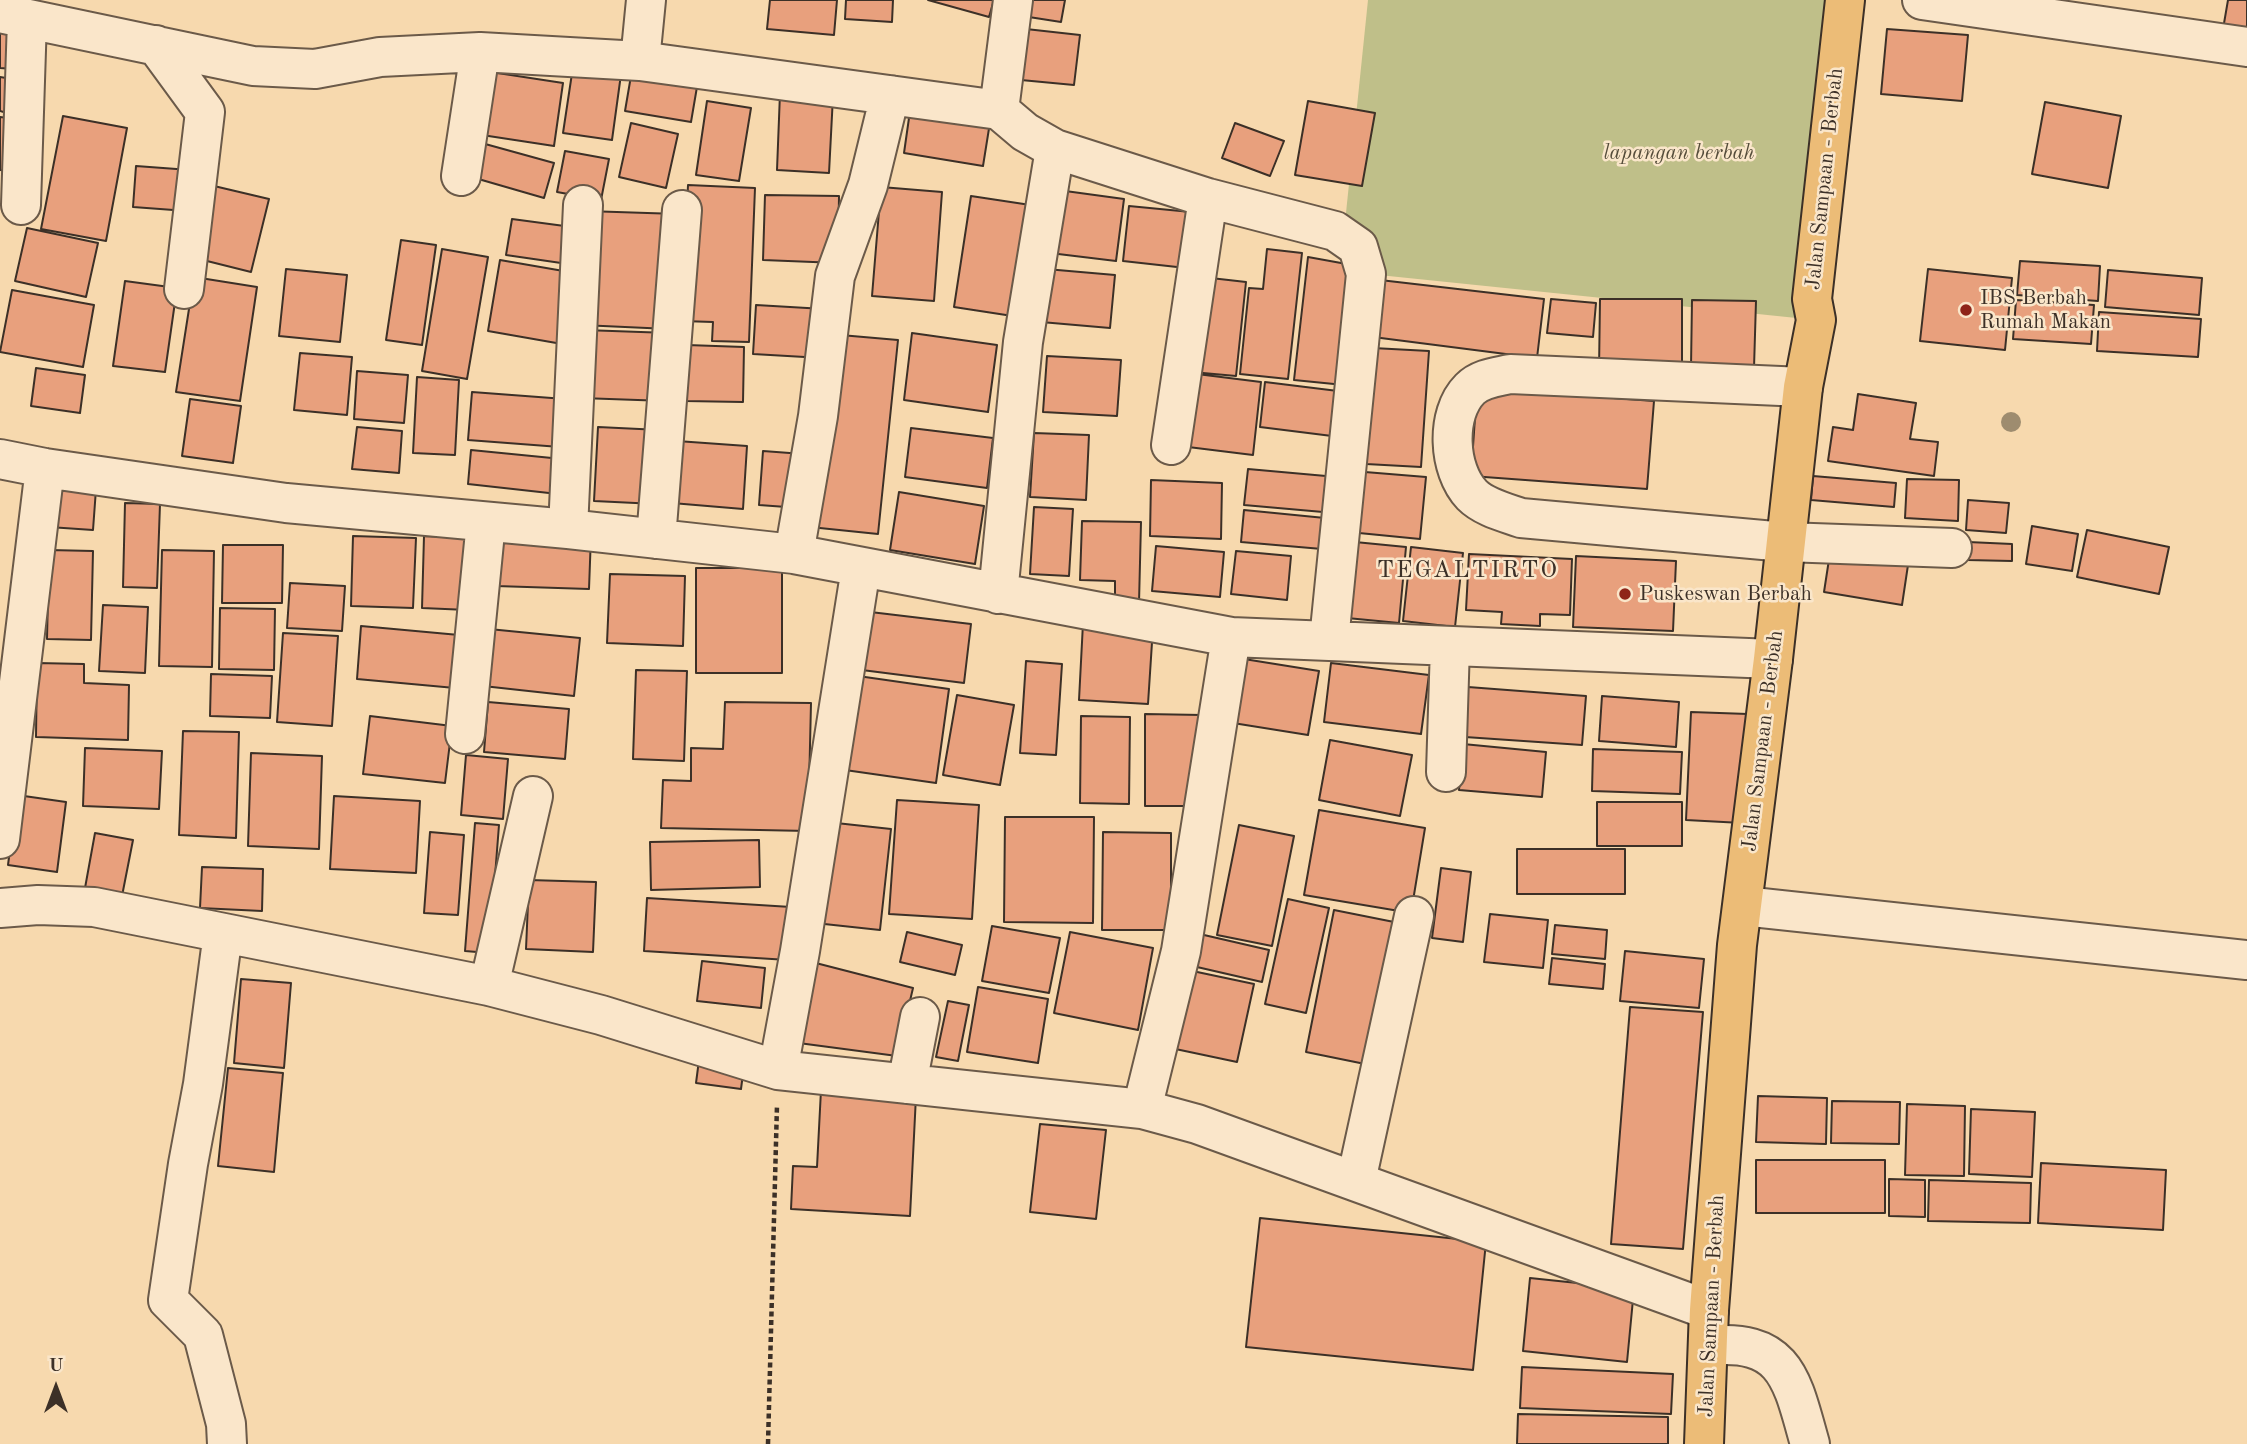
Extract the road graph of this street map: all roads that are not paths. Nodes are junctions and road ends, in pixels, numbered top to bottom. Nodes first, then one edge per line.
1 (646, 0) edge
2 (1013, 0) edge
3 (1845, 0) edge
4 (1922, 0) edge
5 (14, 16) edge
6 (156, 45) junction
7 (2247, 47) edge
8 (481, 52) junction
9 (640, 61) junction
10 (890, 95) junction
11 (999, 110) junction
12 (1055, 149) junction
13 (461, 176) dead end
14 (1208, 198) junction
15 (20, 205) dead end
16 (583, 205) dead end
17 (682, 210) dead end
18 (184, 289) dead end
19 (1803, 387) junction
20 (1171, 445) dead end
21 (0, 459) edge
22 (45, 468) junction
23 (486, 522) junction
24 (568, 529) junction
25 (656, 539) junction
26 (1785, 542) junction
27 (1952, 548) dead end
28 (794, 554) junction
29 (861, 568) junction
30 (998, 594) junction
31 (1231, 637) junction
32 (1329, 640) junction
33 (1450, 646) junction
34 (1773, 659) junction
35 (465, 734) dead end
36 (1446, 772) dead end
37 (533, 796) dead end
38 (0, 839) edge
39 (1743, 906) junction
40 (0, 908) edge
41 (1413, 916) dead end
42 (223, 933) junction
43 (2247, 960) edge
44 (489, 986) junction
45 (920, 1017) dead end
46 (778, 1070) junction
47 (907, 1084) junction
48 (1142, 1109) junction
49 (1356, 1181) junction
50 (1708, 1328) junction
51 (227, 1444) edge
52 (1704, 1444) edge
53 (1810, 1444) edge

1 - 9 street
2 - 11 street
3 - 19 main road, Jalan Sampaan - Berbah
4 - 7 street
5 - 6 street
5 - 15 street
6 - 8 street
6 - 18 street
8 - 9 street
8 - 13 street
9 - 10 street
10 - 11 street
10 - 28 street
11 - 12 street
12 - 14 street
12 - 30 street
14 - 20 street
14 - 32 street
16 - 24 street
17 - 25 street
19 - 26 main road, Jalan Sampaan - Berbah
19 - 26 street
21 - 22 street
22 - 23 street
22 - 38 street
23 - 24 street
23 - 35 street
24 - 25 street
25 - 28 street
26 - 27 street
26 - 34 main road, Jalan Sampaan - Berbah
28 - 29 street
29 - 30 street
29 - 46 street
30 - 31 street
31 - 32 street
31 - 48 street
32 - 33 street
33 - 34 street
33 - 36 street
34 - 39 main road, Jalan Sampaan - Berbah
37 - 44 street
39 - 43 street
39 - 50 main road, Jalan Sampaan - Berbah
40 - 42 street
41 - 49 street
42 - 44 street
42 - 51 street
44 - 46 street
45 - 47 street
46 - 47 street
47 - 48 street
48 - 49 street
49 - 50 street
50 - 52 main road, Jalan Sampaan - Berbah
50 - 53 street

